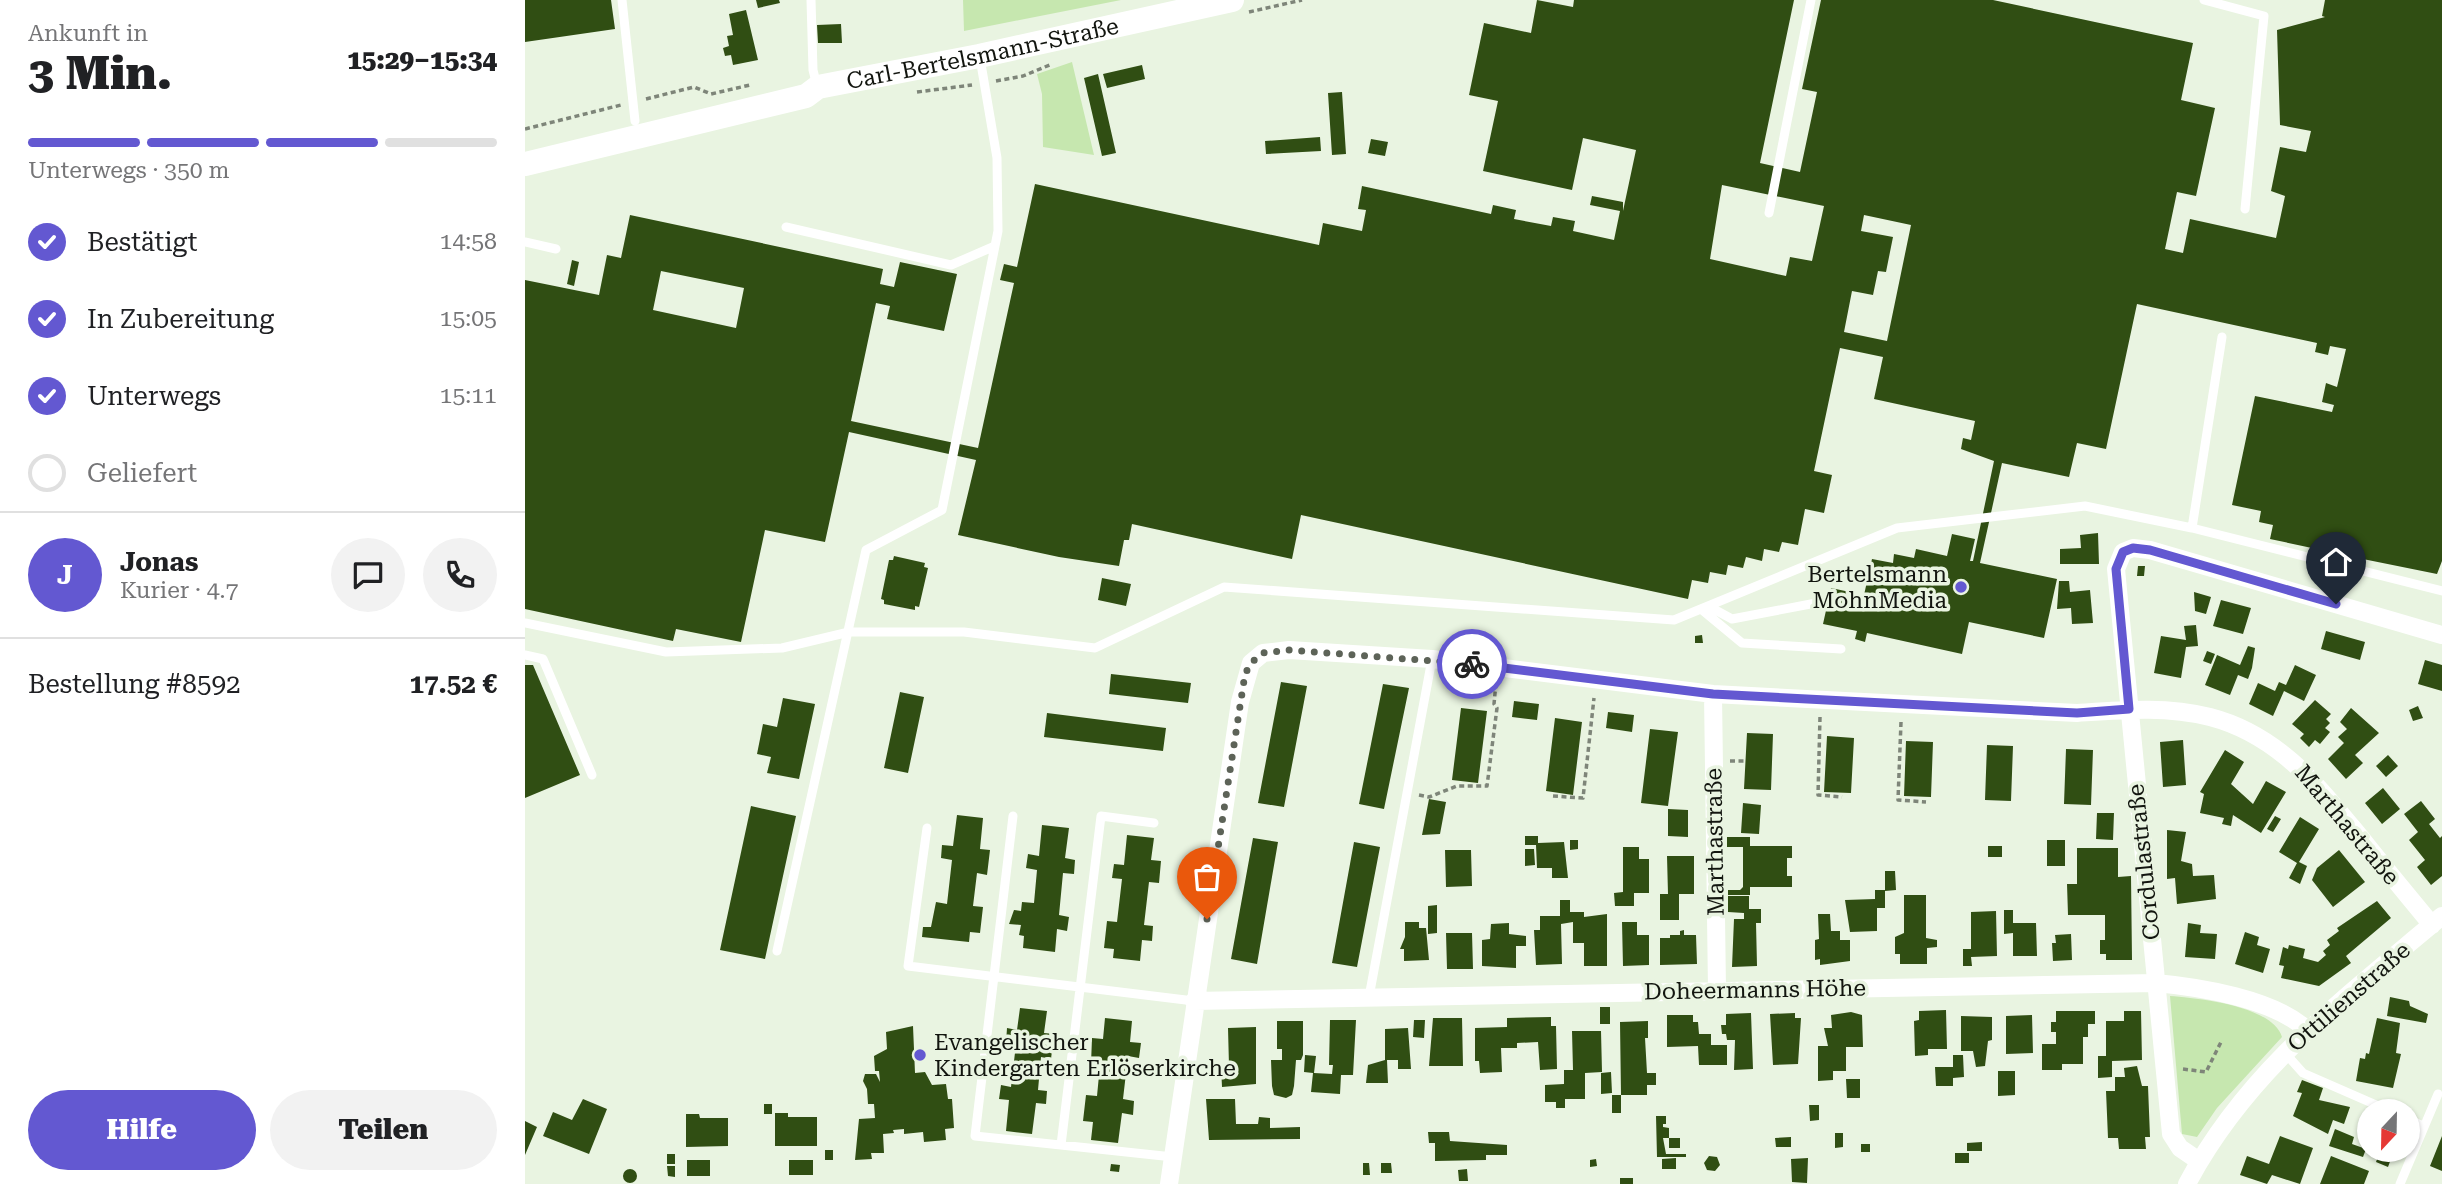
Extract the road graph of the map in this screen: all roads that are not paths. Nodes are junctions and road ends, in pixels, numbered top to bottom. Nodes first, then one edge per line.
1 (622, 0) edge
2 (811, 0) edge
3 (1232, 0) edge
4 (1811, 0) edge
5 (2204, 0) edge
6 (979, 56) junction
7 (817, 88) junction
8 (633, 111) junction
9 (525, 147) edge
10 (525, 163) edge
11 (2245, 209) dead end
12 (1769, 213) dead end
13 (786, 227) dead end
14 (525, 242) edge
15 (995, 246) junction
16 (556, 248) dead end
17 (2222, 337) dead end
18 (2192, 528) junction
19 (2442, 591) edge
20 (1821, 602) dead end
21 (1705, 608) junction
22 (525, 623) edge
23 (849, 632) junction
24 (2442, 635) edge
25 (1841, 649) dead end
26 (525, 655) edge
27 (1432, 659) junction
28 (1713, 694) junction
29 (2129, 709) junction
30 (592, 775) dead end
31 (1013, 816) dead end
32 (1154, 823) dead end
33 (927, 828) dead end
34 (2437, 921) edge
35 (777, 951) dead end
36 (994, 977) junction
37 (2156, 984) junction
38 (1080, 987) junction
39 (1717, 990) junction
40 (1369, 998) junction
41 (1194, 1001) junction
42 (2306, 1029) junction
43 (2285, 1053) junction
44 (2438, 1094) dead end
45 (2363, 1099) edge
46 (2420, 1125) edge
47 (2423, 1126) junction
48 (1061, 1145) junction
49 (1173, 1157) junction
50 (2199, 1161) junction
51 (1169, 1184) edge
52 (2187, 1184) edge
53 (2400, 1184) edge

1 - 8 lane
2 - 7 lane
3 - 6 main road, Carl-Bertelsmann-Straße
4 - 12 lane
5 - 11 lane
6 - 7 main road, Carl-Bertelsmann-Straße
6 - 15 lane
7 - 8 main road, Carl-Bertelsmann-Straße
7 - 10 main road, Carl-Bertelsmann-Straße
8 - 9 main road, Carl-Bertelsmann-Straße
13 - 15 lane
14 - 16 lane
15 - 23 lane
17 - 18 lane
18 - 19 lane
18 - 21 lane
20 - 21 lane
21 - 23 lane
21 - 25 lane
22 - 23 lane
23 - 35 lane
24 - 29 street, Cordulastraße
26 - 30 lane
27 - 28 street, Marthastraße
27 - 40 lane
27 - 41 street, Marthastraße
28 - 29 street, Marthastraße
28 - 39 street, Marthastraße
29 - 34 street, Marthastraße
29 - 37 street, Cordulastraße
31 - 36 lane
32 - 38 lane
33 - 36 lane
34 - 42 street, Ottilienstraße
36 - 38 lane
36 - 48 lane
37 - 39 street, Doheermanns Höhe
37 - 42 street, Doheermanns Höhe
37 - 50 street, Cordulastraße
38 - 41 lane
38 - 48 lane
39 - 40 street, Doheermanns Höhe
40 - 41 street, Doheermanns Höhe
41 - 49 street
42 - 43 street, Ottilienstraße
43 - 45 lane
43 - 50 street, Ottilienstraße
44 - 47 lane
46 - 47 lane
47 - 53 lane
48 - 49 lane
49 - 51 street
50 - 52 street, Ottilienstraße

